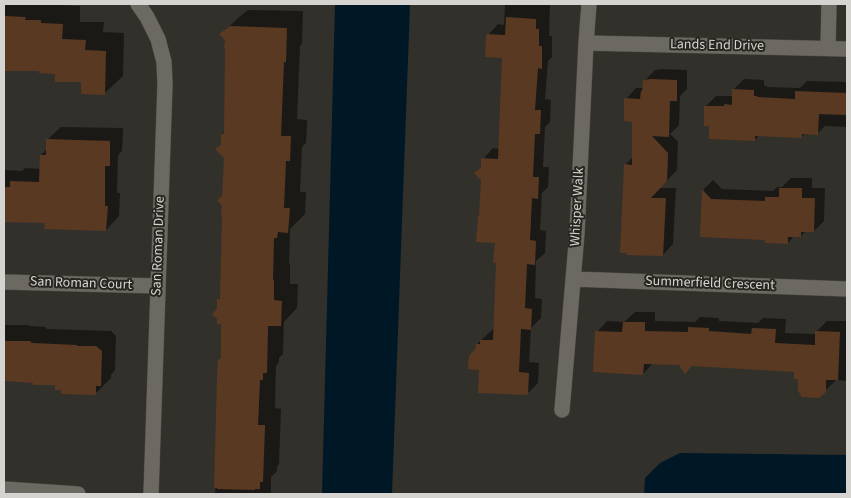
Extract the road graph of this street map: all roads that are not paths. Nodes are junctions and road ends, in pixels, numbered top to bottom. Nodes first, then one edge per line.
1 (138, 4) edge
2 (589, 4) edge
3 (829, 4) edge
4 (586, 44) junction
5 (828, 48) junction
6 (847, 49) edge
7 (573, 279) junction
8 (4, 282) edge
9 (158, 286) junction
10 (847, 289) edge
11 (562, 410) dead end
12 (4, 489) edge
13 (78, 494) edge
14 (151, 494) edge

1 - 9 street, San Roman Drive
2 - 4 street, Whisper Walk
3 - 5 street
4 - 5 street, Lands End Drive
4 - 7 street, Whisper Walk
5 - 6 street, Lands End Drive
7 - 10 street, Summerfield Crescent
7 - 11 street, Whisper Walk
8 - 9 street, San Roman Court
9 - 14 street, San Roman Drive
12 - 13 street

